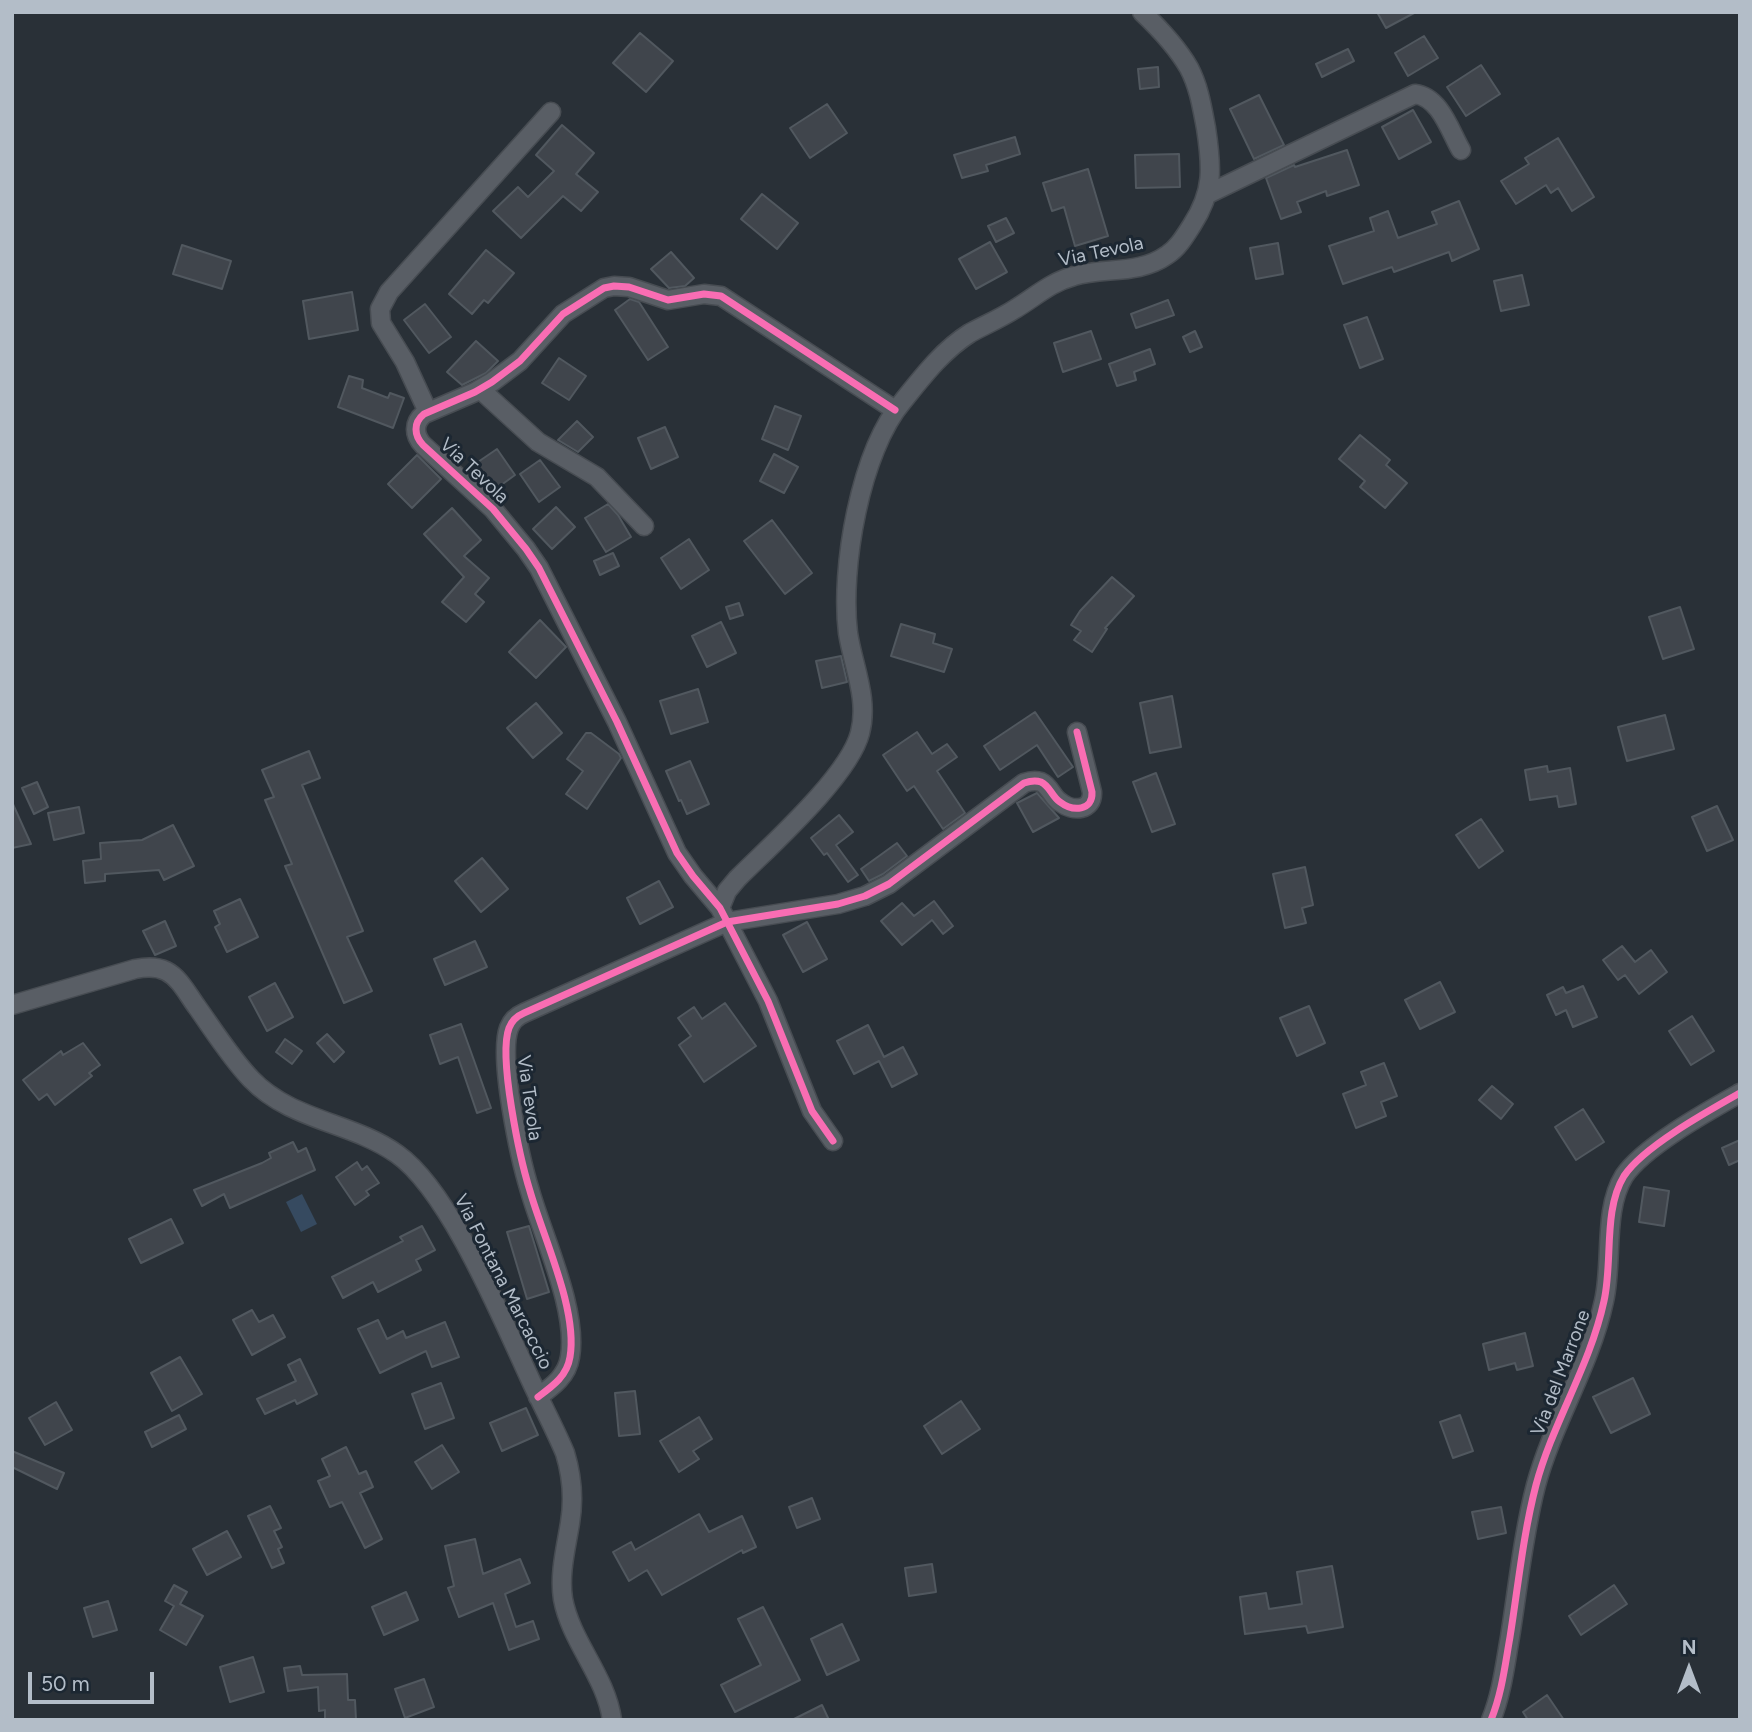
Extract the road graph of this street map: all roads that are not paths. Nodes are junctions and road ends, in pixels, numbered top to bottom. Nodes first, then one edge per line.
1 (1142, 12) edge
2 (551, 112) dead end
3 (1461, 150) dead end
4 (1208, 194) junction
5 (481, 390) junction
6 (895, 410) junction
7 (428, 412) junction
8 (644, 526) dead end
9 (1077, 732) dead end
10 (723, 915) junction
11 (12, 1005) edge
12 (1740, 1093) edge
13 (833, 1141) dead end
14 (538, 1397) junction
15 (612, 1720) edge
16 (1491, 1720) edge

1 - 4 street, Via Tevola
2 - 7 street
3 - 4 street
4 - 6 street, Via Tevola
5 - 6 street
5 - 7 street
5 - 8 street
6 - 10 street, Via Tevola
7 - 10 street, Via Tevola
9 - 10 street, Via Tevola
10 - 13 street, Via Tevola
10 - 14 street, Via Tevola
11 - 14 street, Via Fontana Marcaccio
12 - 16 street, Via del Marrone
14 - 15 street, Via Fontana Marcaccio

